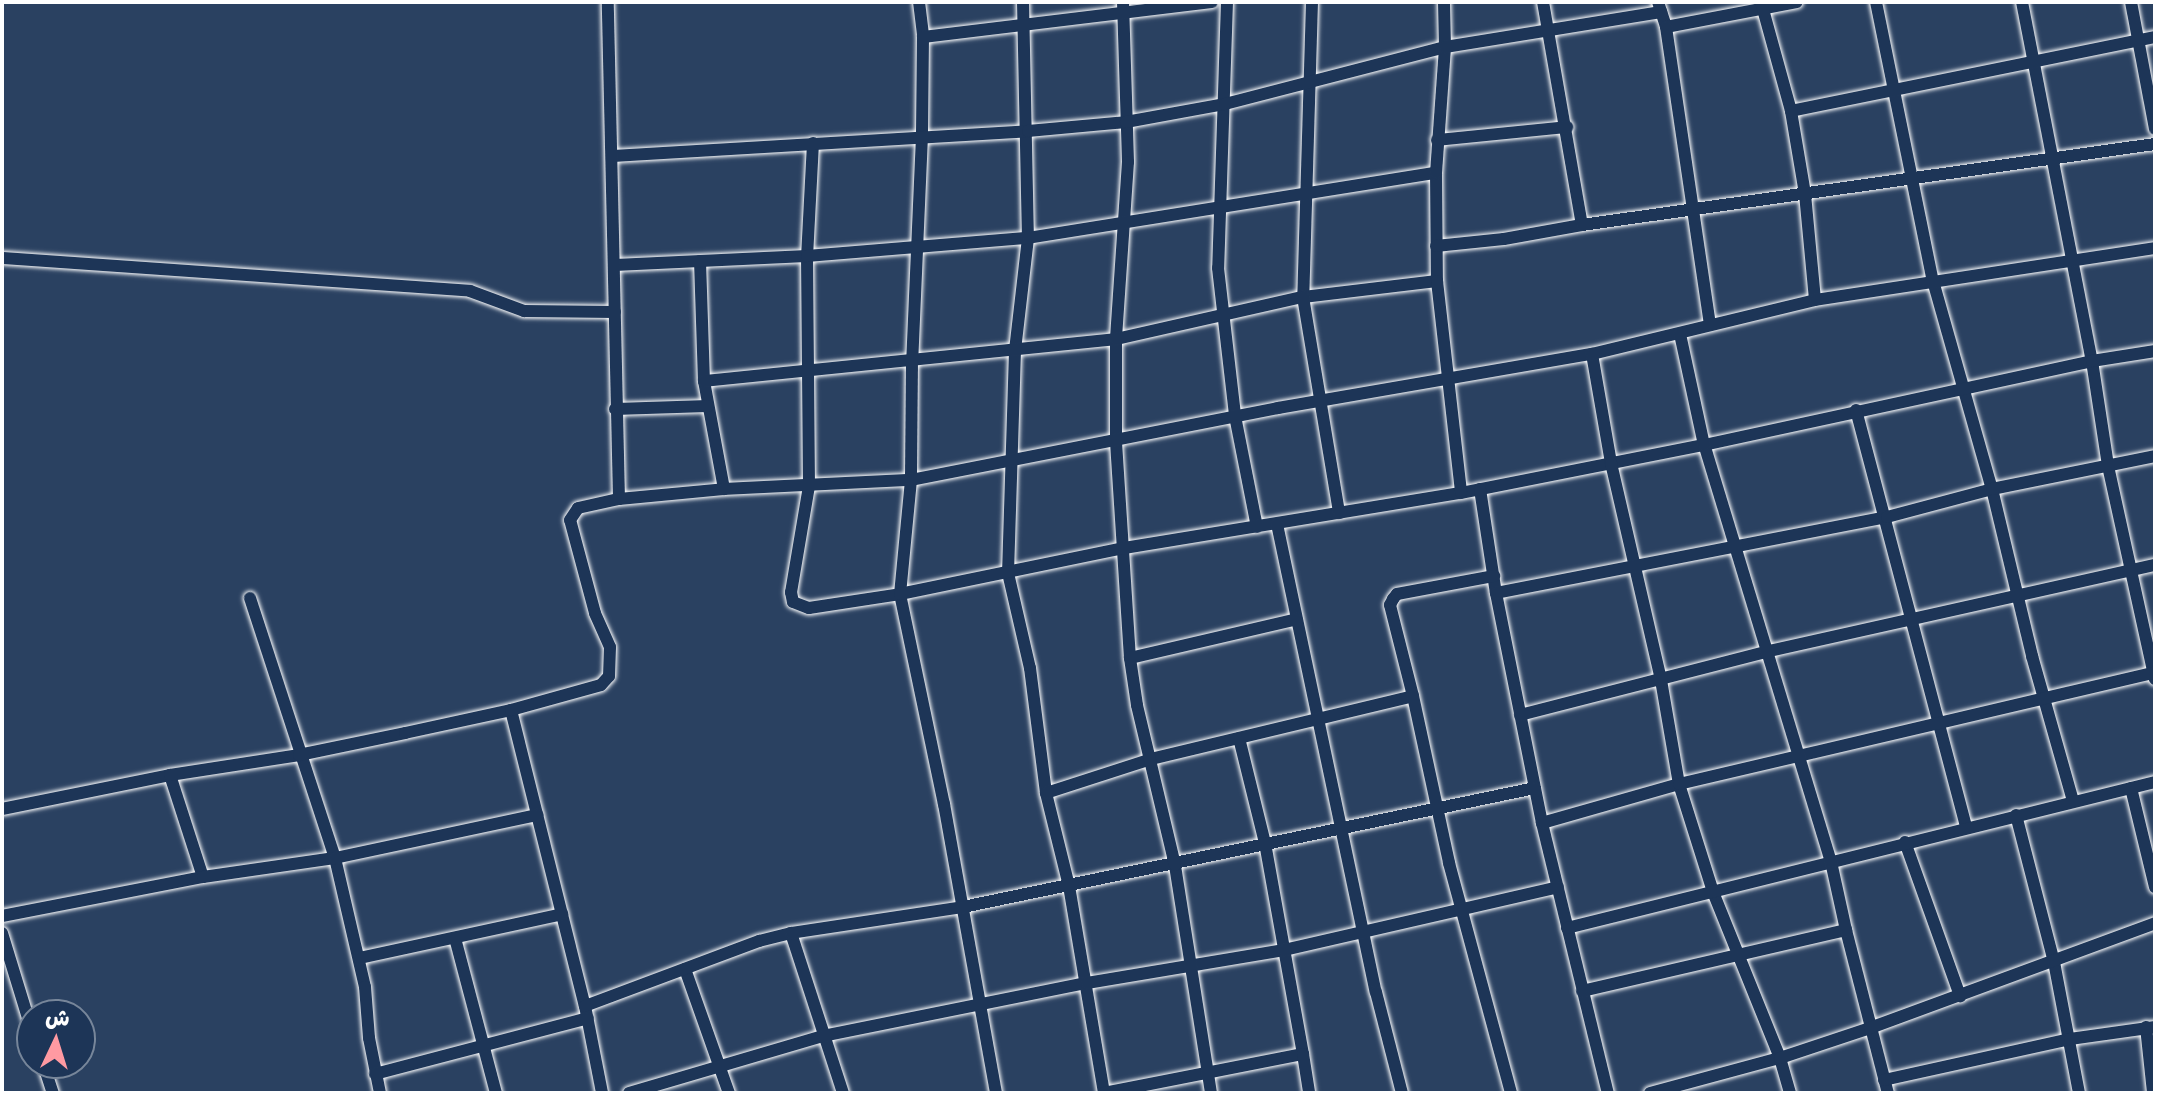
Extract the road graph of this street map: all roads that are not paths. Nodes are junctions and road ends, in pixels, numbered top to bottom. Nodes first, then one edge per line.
1 (608, 2) edge
2 (919, 2) edge
3 (1023, 2) edge
4 (1212, 2) edge
5 (1227, 2) edge
6 (1312, 2) edge
7 (1444, 2) edge
8 (1543, 2) edge
9 (1797, 2) edge
10 (1876, 2) edge
11 (2022, 2) edge
12 (2131, 2) edge
13 (1762, 6) edge
14 (1660, 7) edge
15 (1123, 8) edge
16 (1024, 25) junction
17 (1666, 27) junction
18 (1549, 31) junction
19 (923, 37) junction
20 (2155, 37) edge
21 (2138, 41) junction
22 (1445, 47) junction
23 (2032, 61) junction
24 (1308, 83) junction
25 (1895, 92) junction
26 (1225, 104) junction
27 (1791, 111) junction
28 (1126, 122) junction
29 (1567, 127) junction
30 (2155, 129) edge
31 (1028, 131) junction
32 (922, 136) junction
33 (1437, 140) junction
34 (813, 143) junction
35 (2155, 144) edge
36 (613, 156) junction
37 (2053, 160) junction
38 (1436, 173) junction
39 (1914, 179) junction
40 (1805, 194) junction
41 (1304, 196) junction
42 (1691, 210) junction
43 (1218, 211) junction
44 (1123, 224) junction
45 (1582, 225) junction
46 (1028, 238) junction
47 (917, 246) junction
48 (1436, 246) junction
49 (2155, 248) edge
50 (807, 256) junction
51 (2, 258) edge
52 (700, 261) junction
53 (2073, 261) junction
54 (615, 265) junction
55 (1437, 281) junction
56 (1933, 281) junction
57 (1303, 297) junction
58 (1815, 300) junction
59 (615, 312) junction
60 (1221, 316) junction
61 (1710, 325) junction
62 (1680, 334) junction
63 (1116, 339) junction
64 (1015, 351) junction
65 (2155, 351) edge
66 (1592, 354) junction
67 (912, 361) junction
68 (2092, 361) junction
69 (806, 371) junction
70 (1450, 378) junction
71 (704, 381) junction
72 (1963, 388) junction
73 (1319, 400) junction
74 (708, 406) junction
75 (615, 409) junction
76 (1856, 410) junction
77 (1235, 416) junction
78 (1116, 442) junction
79 (1704, 445) junction
80 (2155, 456) edge
81 (1011, 462) junction
82 (1611, 463) junction
83 (2108, 466) junction
84 (911, 480) junction
85 (809, 486) junction
86 (724, 489) junction
87 (1480, 489) junction
88 (1992, 489) junction
89 (1461, 493) junction
90 (619, 499) junction
91 (1339, 513) junction
92 (1887, 517) junction
93 (1277, 524) junction
94 (1257, 527) junction
95 (1737, 543) junction
96 (1124, 548) junction
97 (2155, 565) edge
98 (1635, 566) junction
99 (2129, 571) junction
100 (1008, 573) junction
101 (1494, 576) junction
102 (1496, 593) junction
103 (900, 594) junction
104 (2018, 595) junction
105 (250, 598) dead end
106 (1297, 619) junction
107 (1914, 620) junction
108 (1769, 651) junction
109 (1130, 658) junction
110 (2154, 676) edge
111 (1661, 680) junction
112 (1413, 696) junction
113 (2043, 697) junction
114 (511, 710) junction
115 (1520, 715) junction
116 (1319, 719) junction
117 (1941, 723) junction
118 (1239, 738) junction
119 (299, 755) junction
120 (1799, 757) junction
121 (1151, 759) junction
122 (170, 775) junction
123 (2155, 782) edge
124 (1679, 784) junction
125 (1535, 788) junction
126 (2131, 788) junction
127 (1046, 793) junction
128 (2073, 801) junction
129 (1437, 808) junction
130 (2, 809) edge
131 (537, 815) junction
132 (2016, 815) junction
133 (1542, 823) junction
134 (1340, 827) junction
135 (1966, 827) junction
136 (1905, 842) junction
137 (1265, 843) junction
138 (335, 858) junction
139 (1831, 862) junction
140 (1175, 865) junction
141 (203, 877) junction
142 (1069, 886) junction
143 (1558, 887) junction
144 (2155, 887) edge
145 (1713, 892) junction
146 (963, 907) junction
147 (1462, 911) junction
148 (562, 914) junction
149 (2, 916) edge
150 (2155, 923) edge
151 (1567, 928) junction
152 (1846, 930) junction
153 (1363, 932) junction
154 (2, 933) edge
155 (791, 933) junction
156 (455, 938) junction
157 (1284, 950) junction
158 (1739, 954) junction
159 (359, 958) junction
160 (2054, 962) junction
161 (1191, 968) junction
162 (685, 969) junction
163 (1087, 983) junction
164 (1582, 991) junction
165 (1960, 996) junction
166 (22, 999) edge
167 (981, 1005) junction
168 (586, 1012) junction
169 (2150, 1027) edge
170 (1870, 1028) junction
171 (823, 1036) junction
172 (2070, 1039) junction
173 (484, 1045) junction
174 (1303, 1054) junction
175 (1780, 1058) junction
176 (718, 1065) junction
177 (1208, 1073) junction
178 (375, 1074) junction
179 (1886, 1087) edge
180 (380, 1093) edge
181 (496, 1093) edge
182 (602, 1093) edge
183 (629, 1093) edge
184 (729, 1093) edge
185 (843, 1093) edge
186 (996, 1093) edge
187 (1104, 1093) edge
188 (1211, 1093) edge
189 (1309, 1093) edge
190 (1402, 1093) edge
191 (1511, 1093) edge
192 (1608, 1093) edge
193 (1650, 1093) edge
194 (1790, 1093) edge
195 (2079, 1093) edge
196 (2153, 1093) edge

1 - 36 street
2 - 19 street
3 - 16 street
4 - 15 street
5 - 26 street
6 - 24 street
7 - 22 street
8 - 18 street
9 - 13 street
10 - 25 street
11 - 23 street
12 - 21 street
13 - 17 street
13 - 27 street
14 - 17 street
14 - 18 street
15 - 16 street
15 - 28 street
16 - 19 street
16 - 31 street
17 - 42 street
18 - 22 street
18 - 29 street
19 - 32 street
20 - 21 street
21 - 23 street
21 - 30 street
22 - 24 street
22 - 33 street
23 - 25 street
23 - 37 street
24 - 26 street
24 - 41 street
25 - 27 street
25 - 39 street
26 - 28 street
26 - 43 street
27 - 40 street
28 - 31 street
28 - 44 street
29 - 33 street
29 - 45 street
31 - 32 street
31 - 46 street
32 - 34 street
32 - 47 street
33 - 38 street
34 - 36 street
34 - 50 street
35 - 37 street
36 - 54 street
37 - 39 street
37 - 53 street
38 - 41 street
38 - 48 street
39 - 40 street
39 - 56 street
40 - 42 street
40 - 58 street
41 - 43 street
41 - 57 street
42 - 45 street
42 - 61 street
43 - 44 street
43 - 60 street
44 - 46 street
44 - 63 street
45 - 48 street
46 - 47 street
46 - 64 street
47 - 50 street
47 - 67 street
48 - 55 street
49 - 53 street
50 - 52 street
50 - 69 street
51 - 59 street
52 - 54 street
52 - 71 street
53 - 56 street
53 - 68 street
54 - 59 street
55 - 57 street
55 - 70 street
56 - 58 street
56 - 72 street
57 - 60 street
57 - 73 street
58 - 61 street
59 - 75 street
60 - 63 street
60 - 77 street
61 - 62 street
62 - 66 street
62 - 79 street
63 - 64 street
63 - 78 street
64 - 67 street
64 - 81 street
65 - 68 street
66 - 70 street
66 - 82 street
67 - 69 street
67 - 84 street
68 - 72 street
68 - 83 street
69 - 71 street
69 - 85 street
70 - 73 street
70 - 89 street
71 - 74 street
72 - 76 street
72 - 88 street
73 - 77 street
73 - 91 street
74 - 75 street
74 - 86 street
75 - 90 street
76 - 79 street
76 - 92 street
77 - 78 street
77 - 94 street
78 - 81 street
78 - 96 street
79 - 82 street
79 - 95 street
80 - 83 street
81 - 84 street
81 - 100 street
82 - 87 street
82 - 98 street
83 - 88 street
83 - 99 street
84 - 85 street
84 - 103 street
85 - 86 street
85 - 103 street
86 - 90 street
87 - 89 street
87 - 101 street
88 - 92 street
88 - 104 street
89 - 91 street
90 - 114 street
91 - 93 street
92 - 95 street
92 - 107 street
93 - 94 street
93 - 106 street
94 - 96 street
95 - 98 street
95 - 108 street
96 - 100 street
96 - 109 street
97 - 99 street
98 - 102 street
98 - 111 street
99 - 104 street
99 - 110 street
100 - 103 street
100 - 127 street
101 - 102 street
101 - 112 street
102 - 115 street
103 - 146 street
104 - 107 street
104 - 113 street
105 - 119 street
106 - 109 street
106 - 116 street
107 - 108 street
107 - 117 street
108 - 111 street
108 - 120 street
109 - 121 street
110 - 113 street
111 - 115 street
111 - 124 street
112 - 116 street
112 - 129 street
113 - 117 street
113 - 128 street
114 - 119 street
114 - 131 street
115 - 125 street
116 - 118 street
116 - 134 street
117 - 120 street
117 - 135 street
118 - 121 street
118 - 137 street
119 - 122 street
119 - 138 street
120 - 124 street
120 - 139 street
121 - 127 street
121 - 140 street
122 - 130 street
122 - 141 street
123 - 126 street
124 - 133 street
124 - 145 street
125 - 129 street
125 - 133 street
126 - 128 street
126 - 144 street
127 - 142 street
128 - 132 street
129 - 134 street
129 - 147 street
131 - 138 street
131 - 148 street
132 - 135 street
132 - 160 street
133 - 143 street
134 - 137 street
134 - 153 street
135 - 136 street
136 - 139 street
136 - 165 street
137 - 140 street
137 - 157 street
138 - 141 street
138 - 159 street
139 - 145 street
139 - 152 street
140 - 142 street
140 - 161 street
141 - 149 street
142 - 146 street
142 - 163 street
143 - 147 street
143 - 151 street
145 - 151 street
145 - 158 street
146 - 155 street
146 - 167 street
147 - 153 street
147 - 191 street
148 - 156 street
148 - 168 street
150 - 160 street
151 - 164 street
152 - 158 street
152 - 170 street
153 - 157 street
153 - 190 street
154 - 166 street
155 - 162 street
155 - 171 street
156 - 159 street
156 - 173 street
157 - 161 street
157 - 174 street
158 - 164 street
158 - 175 street
159 - 178 street
160 - 165 street
160 - 172 street
161 - 163 street
161 - 177 street
162 - 168 street
162 - 176 street
163 - 167 street
163 - 187 street
164 - 192 street
165 - 170 street
167 - 171 street
167 - 186 street
168 - 173 street
168 - 182 street
169 - 172 street
169 - 196 street
170 - 175 street
170 - 179 street
171 - 176 street
171 - 185 street
172 - 179 street
172 - 195 street
173 - 178 street
173 - 181 street
174 - 177 street
174 - 189 street
175 - 193 street
175 - 194 street
176 - 183 street
176 - 184 street
177 - 187 street
177 - 188 street
178 - 180 street

